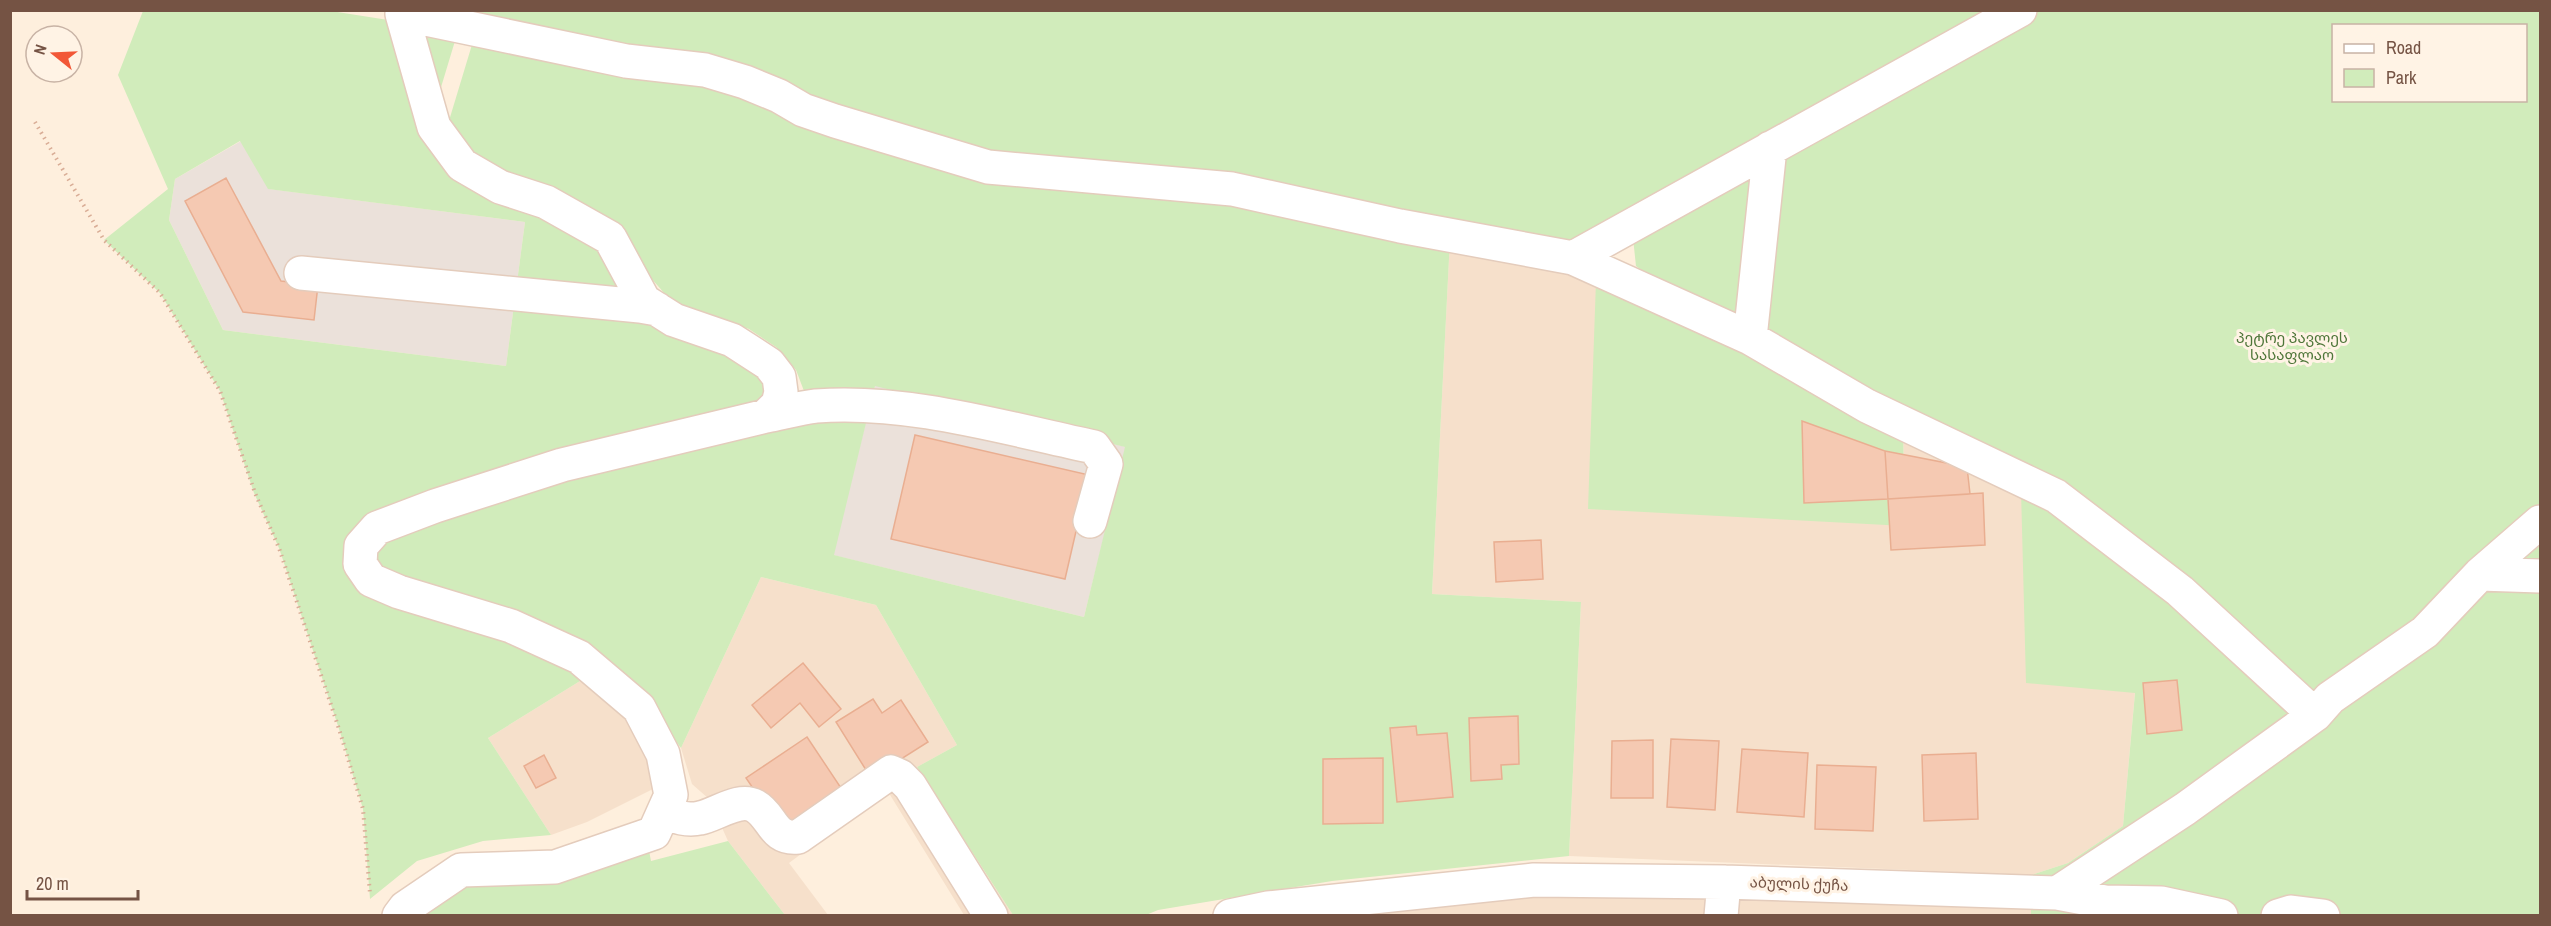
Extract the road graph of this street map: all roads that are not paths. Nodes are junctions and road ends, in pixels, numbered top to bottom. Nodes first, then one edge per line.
1 (2020, 10) edge
2 (1770, 148) junction
3 (1573, 258) junction
4 (301, 273) dead end
5 (657, 309) junction
6 (1750, 338) junction
7 (766, 416) junction
8 (1090, 521) dead end
9 (2541, 522) edge
10 (2480, 574) junction
11 (2541, 576) edge
12 (2315, 715) junction
13 (664, 812) junction
14 (1724, 882) junction
15 (2057, 893) junction
16 (2107, 909) edge
17 (399, 915) edge
18 (991, 915) edge
19 (1230, 915) edge
20 (1721, 915) edge
21 (2221, 915) edge
22 (2278, 915) edge
23 (2323, 915) edge

1 - 2 street
2 - 3 street
2 - 6 street
3 - 5 street
3 - 6 street
4 - 5 street
5 - 7 street
6 - 12 street
7 - 8 street
7 - 13 street
9 - 10 street
10 - 11 street
10 - 12 street
12 - 15 street
13 - 17 street
13 - 18 street
14 - 15 street, აბულის ქუჩა
14 - 19 street, აბულის ქუჩა
14 - 20 street
15 - 16 street, აბულის ქუჩა
16 - 21 street, აბულის ქუჩა
22 - 23 street

